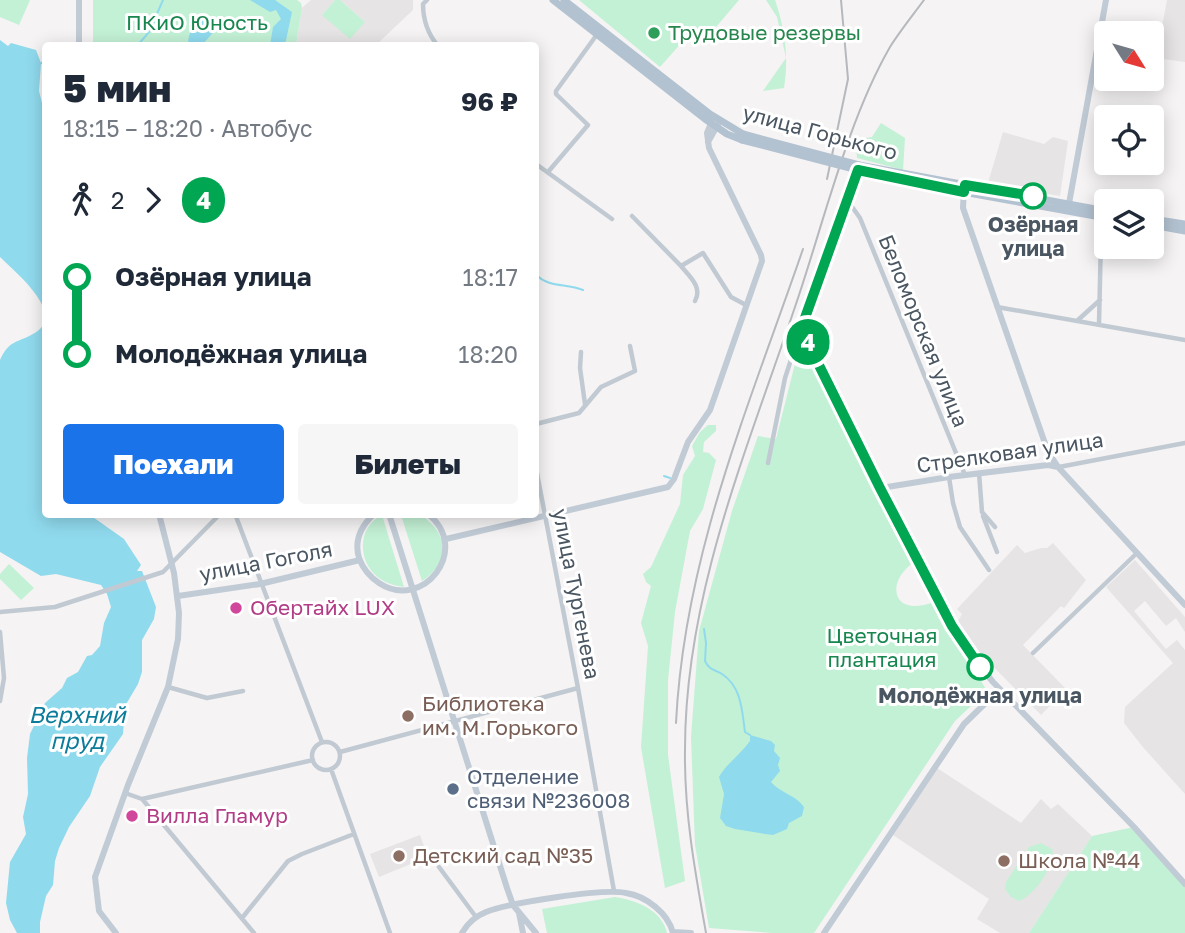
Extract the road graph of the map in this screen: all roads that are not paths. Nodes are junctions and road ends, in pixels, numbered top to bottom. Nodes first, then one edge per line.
1 (79, 0) edge
2 (427, 0) edge
3 (553, 0) edge
4 (564, 0) edge
5 (1106, 0) edge
6 (599, 33) junction
7 (79, 42) edge
8 (434, 42) edge
9 (715, 122) junction
10 (539, 166) edge
11 (859, 167) junction
12 (548, 172) junction
13 (964, 188) junction
14 (848, 201) junction
15 (1068, 207) junction
16 (1094, 210) edge
17 (1094, 215) edge
18 (632, 216) dead end
19 (612, 219) dead end
20 (1164, 221) edge
21 (1185, 225) edge
22 (1164, 227) edge
23 (1185, 231) edge
24 (1101, 259) edge
25 (681, 265) junction
26 (1100, 299) junction
27 (695, 301) dead end
28 (747, 306) junction
29 (998, 307) junction
30 (1078, 320) junction
31 (1099, 324) junction
32 (801, 329) junction
33 (1185, 340) edge
34 (630, 346) dead end
35 (581, 352) dead end
36 (586, 405) junction
37 (539, 423) edge
38 (1185, 443) edge
39 (768, 463) dead end
40 (1058, 467) junction
41 (979, 474) junction
42 (965, 475) junction
43 (949, 477) junction
44 (539, 486) edge
45 (880, 488) junction
46 (982, 512) junction
47 (544, 516) junction
48 (539, 517) edge
49 (160, 518) edge
50 (216, 518) edge
51 (236, 518) edge
52 (371, 518) edge
53 (389, 518) edge
54 (432, 518) edge
55 (535, 518) edge
56 (995, 527) dead end
57 (446, 539) junction
58 (997, 552) dead end
59 (1138, 552) junction
60 (360, 560) junction
61 (173, 565) junction
62 (989, 570) dead end
63 (260, 584) junction
64 (413, 589) junction
65 (178, 596) junction
66 (1185, 605) edge
67 (0, 612) edge
68 (0, 632) edge
69 (1033, 653) dead end
70 (169, 687) junction
71 (578, 688) junction
72 (1000, 689) junction
73 (243, 691) dead end
74 (0, 701) edge
75 (455, 722) junction
76 (322, 742) junction
77 (340, 752) junction
78 (313, 760) junction
79 (331, 769) junction
80 (125, 793) junction
81 (142, 799) junction
82 (354, 834) junction
83 (439, 867) dead end
84 (1185, 884) edge
85 (614, 891) junction
86 (513, 905) junction
87 (519, 911) junction
88 (476, 917) junction
89 (242, 918) junction
90 (116, 933) edge
91 (254, 933) edge
92 (390, 933) edge
93 (462, 933) edge
94 (523, 933) edge
95 (536, 933) edge
96 (673, 933) edge
97 (691, 933) edge
98 (824, 933) edge

1 - 7 street
2 - 8 street
3 - 6 main road, улица Горького
4 - 6 main road, улица Горького
5 - 15 street
6 - 9 main road, улица Горького
6 - 12 street
9 - 11 main road, улица Горького, bridge
9 - 28 street
10 - 12 street
11 - 13 main road, улица Горького
11 - 14 street
12 - 19 street
13 - 15 main road, улица Горького
13 - 29 street
14 - 32 street
14 - 42 street, Беломорская улица
15 - 16 main road, улица Горького
15 - 17 main road, улица Горького
18 - 25 street
20 - 21 main road
22 - 23 main road
24 - 26 street
25 - 27 street
25 - 28 street
26 - 30 street
26 - 31 street
28 - 47 street
29 - 30 street
29 - 40 street
30 - 31 street
31 - 33 street
32 - 39 street
32 - 45 street
34 - 36 street
35 - 36 street
36 - 37 street
38 - 40 street, Стрелковая улица
40 - 41 street, Стрелковая улица
40 - 59 street
41 - 42 street, Стрелковая улица
41 - 46 street
42 - 43 street, Стрелковая улица
43 - 45 street, Стрелковая улица
43 - 62 street
44 - 47 street, улица Тургенева
45 - 72 street
46 - 56 street
46 - 58 street
47 - 48 street
47 - 71 street, улица Тургенева
49 - 61 street
50 - 61 street
51 - 63 street
52 - 60 street
53 - 64 street
54 - 57 street
55 - 57 street
57 - 64 street
59 - 66 street
59 - 69 street
60 - 63 street, улица Гоголя
60 - 64 street
61 - 65 street
61 - 67 street
63 - 65 street, улица Гоголя
63 - 76 street
64 - 75 street
65 - 70 street
68 - 74 street
70 - 73 street
70 - 80 street
71 - 75 street
71 - 85 street, улица Тургенева
72 - 84 street
72 - 98 street
75 - 77 street
75 - 86 street
76 - 77 street
76 - 78 street
77 - 79 street
78 - 79 street
78 - 81 street
79 - 82 street
80 - 81 street
80 - 90 street
81 - 89 street
82 - 89 street
82 - 92 street
83 - 88 street
85 - 86 street
85 - 96 street
86 - 87 street
86 - 88 street
87 - 94 street
87 - 95 street
88 - 93 street
89 - 91 street
96 - 97 street

